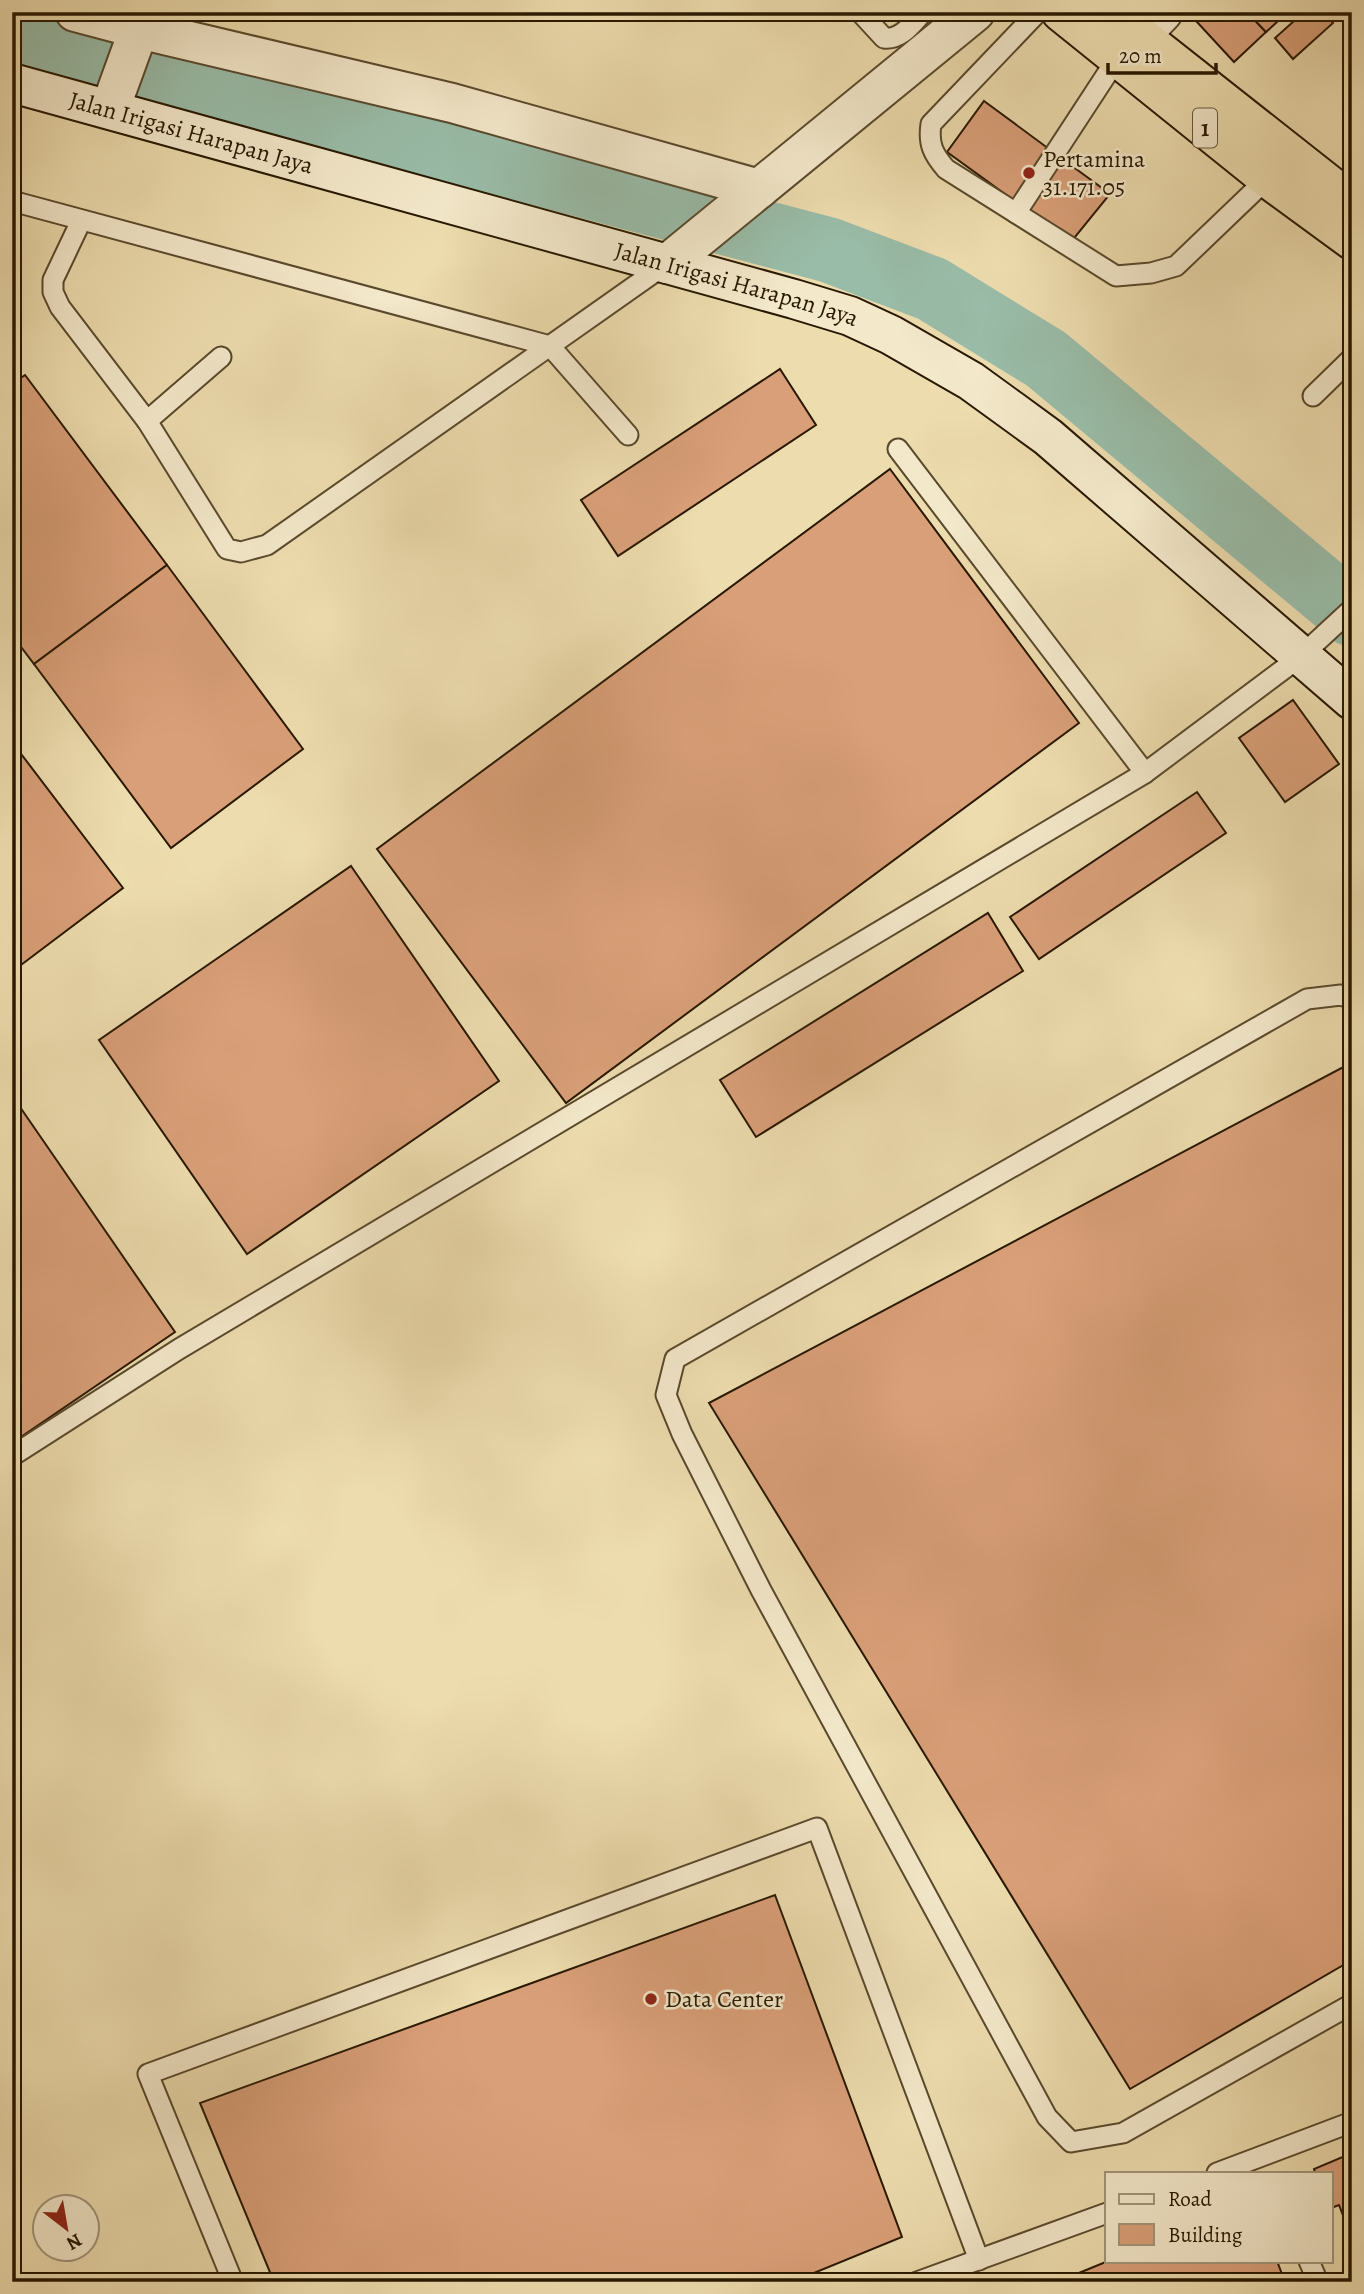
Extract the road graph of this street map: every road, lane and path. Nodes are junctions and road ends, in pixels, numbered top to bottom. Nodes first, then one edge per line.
1 (75, 12) edge
2 (860, 12) edge
3 (923, 12) edge
4 (975, 12) edge
5 (1038, 12) edge
6 (1060, 12) edge
7 (1110, 12) edge
8 (1140, 35) edge
9 (126, 64) junction
10 (12, 83) edge
11 (1280, 168) junction
12 (759, 189) junction
13 (12, 201) edge
14 (1352, 203) edge
15 (1016, 213) junction
16 (81, 220) junction
17 (1352, 240) edge
18 (678, 253) junction
19 (551, 346) junction
20 (222, 357) dead end
21 (1352, 358) edge
22 (1313, 396) dead end
23 (147, 421) junction
24 (628, 435) dead end
25 (898, 449) dead end
26 (1352, 609) edge
27 (1300, 657) junction
28 (1352, 700) edge
29 (1145, 772) junction
30 (1352, 999) edge
31 (12, 1456) edge
32 (1352, 2004) edge
33 (1352, 2122) edge
34 (1268, 2165) edge
35 (1223, 2172) edge
36 (1105, 2214) edge
37 (979, 2260) junction
38 (1309, 2262) edge
39 (233, 2282) edge
40 (917, 2282) edge
41 (1318, 2282) edge

1 - 9 street
2 - 3 lane
4 - 12 street
5 - 15 lane
6 - 8 highway, 1
7 - 8 highway, 1
8 - 11 highway, 1
8 - 15 lane
9 - 10 street, Jalan Irigasi Harapan Jaya
9 - 12 street
9 - 18 street, Jalan Irigasi Harapan Jaya
11 - 14 highway, 1
11 - 15 lane
11 - 17 highway, 1
12 - 18 street
13 - 16 lane
16 - 19 lane
16 - 23 lane
18 - 19 lane
18 - 27 street, Jalan Irigasi Harapan Jaya
19 - 23 lane
19 - 24 lane
20 - 23 lane
21 - 22 lane
25 - 29 lane
26 - 27 lane
27 - 28 street, Jalan Irigasi Harapan Jaya
27 - 29 lane
29 - 31 lane
30 - 32 lane
33 - 34 lane
34 - 35 lane
36 - 37 lane
37 - 39 lane
37 - 40 lane
38 - 41 lane

